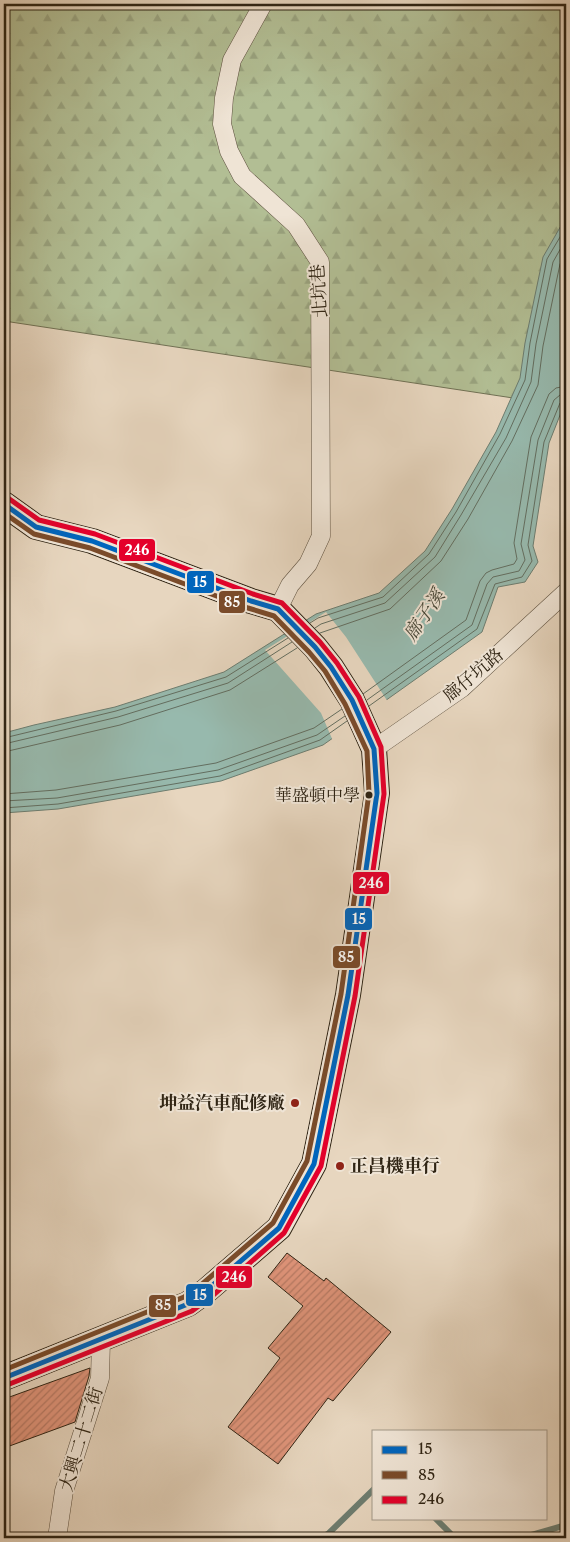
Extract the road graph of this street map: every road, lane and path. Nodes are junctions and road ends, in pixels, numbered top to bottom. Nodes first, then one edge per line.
1 (263, 4) edge
2 (4, 504) edge
3 (566, 592) edge
4 (283, 614) junction
5 (370, 742) junction
6 (102, 1340) junction
7 (4, 1378) edge
8 (57, 1538) edge

1 - 4 street, 北坑巷
2 - 4 main road
3 - 5 street, 廍仔坑路
4 - 5 main road
5 - 6 main road
6 - 7 main road
6 - 8 street, 大興二十二街

